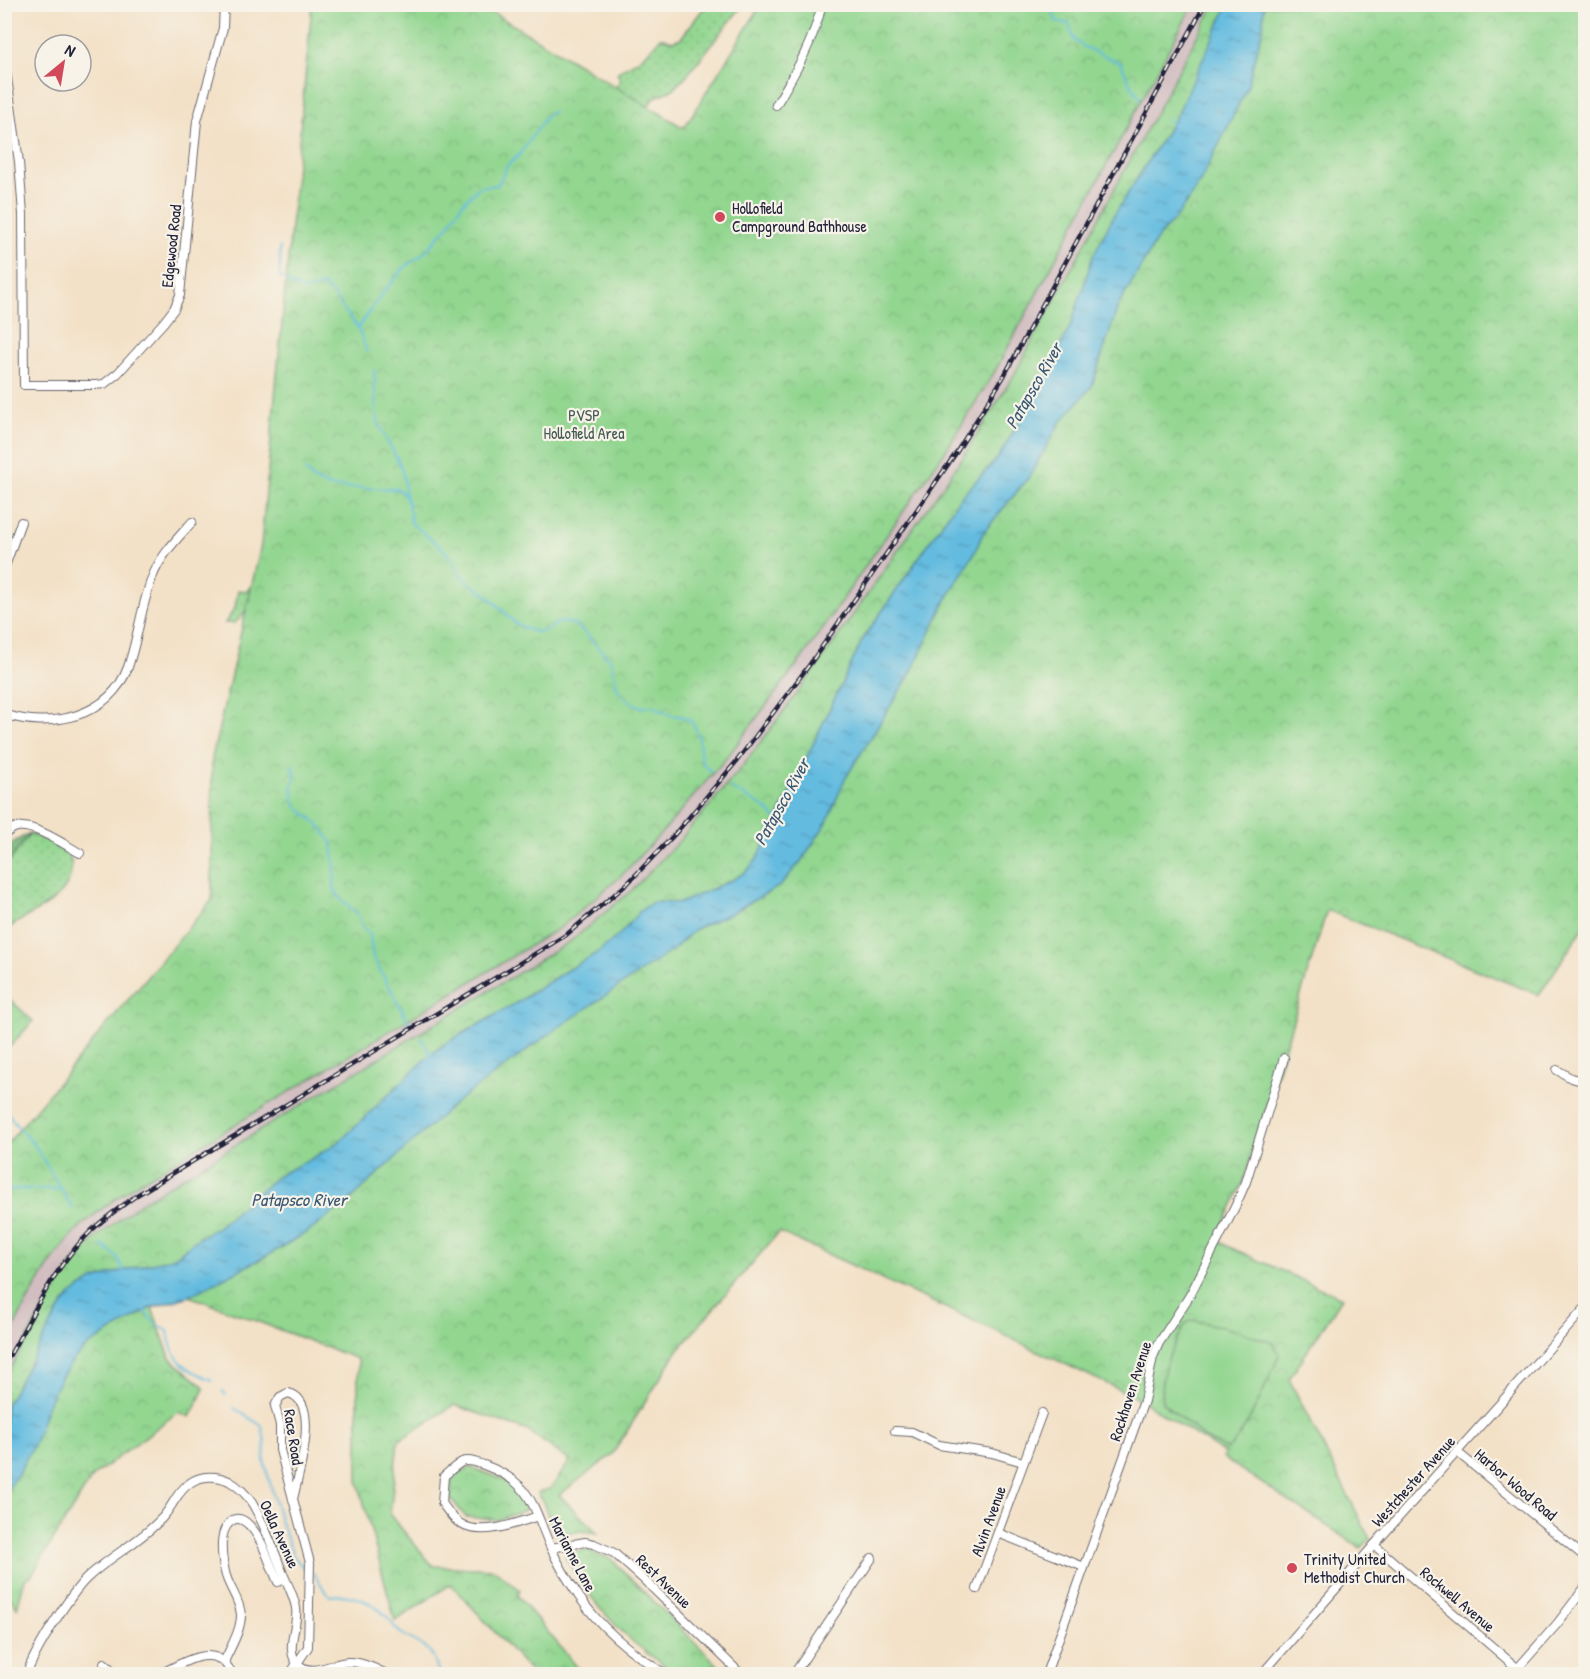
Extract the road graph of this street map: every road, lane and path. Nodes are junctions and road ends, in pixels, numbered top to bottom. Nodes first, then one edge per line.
1 (224, 4) edge
2 (822, 4) edge
3 (4, 57) edge
4 (776, 105) dead end
5 (21, 522) dead end
6 (192, 522) dead end
7 (4, 569) edge
8 (4, 714) edge
9 (4, 835) edge
10 (80, 854) dead end
11 (1284, 1058) dead end
12 (1557, 1070) dead end
13 (1586, 1083) edge
14 (1586, 1307) edge
15 (1042, 1413) dead end
16 (895, 1431) dead end
17 (1457, 1452) junction
18 (1023, 1462) junction
19 (293, 1499) junction
20 (538, 1516) junction
21 (998, 1533) junction
22 (1374, 1545) junction
23 (551, 1548) junction
24 (872, 1558) dead end
25 (1586, 1558) edge
26 (1084, 1567) junction
27 (285, 1579) junction
28 (1586, 1586) edge
29 (977, 1589) dead end
30 (224, 1662) junction
31 (104, 1664) dead end
32 (297, 1664) junction
33 (1521, 1671) edge
34 (27, 1674) edge
35 (116, 1674) edge
36 (160, 1674) edge
37 (232, 1674) edge
38 (290, 1674) edge
39 (386, 1674) edge
40 (665, 1674) edge
41 (741, 1674) edge
42 (794, 1674) edge
43 (1046, 1674) edge
44 (1262, 1674) edge

1 - 3 street, Edgewood Road
2 - 4 street
5 - 7 street
6 - 8 street
9 - 10 street
11 - 26 street, Rockhaven Avenue
12 - 13 street
14 - 17 street, Westchester Avenue
15 - 18 street, Alvin Avenue
16 - 18 street
17 - 22 street, Westchester Avenue
17 - 25 street, Harbor Wood Road
18 - 21 street, Alvin Avenue
19 - 19 street, Race Road
19 - 32 street, Race Road
20 - 20 street, Marianne Lane
20 - 23 street, Marianne Lane
21 - 26 street
21 - 29 street, Alvin Avenue
22 - 33 street, Rockwell Avenue
22 - 44 street, Westchester Avenue
23 - 40 street, Marianne Lane
23 - 41 street, Rest Avenue
24 - 42 street
26 - 43 street, Rockhaven Avenue
27 - 30 street
27 - 32 street, Oella Avenue
27 - 34 street, Oella Avenue
28 - 33 street
30 - 36 street
30 - 37 street
31 - 35 street
32 - 38 street, Race Road
32 - 39 street

